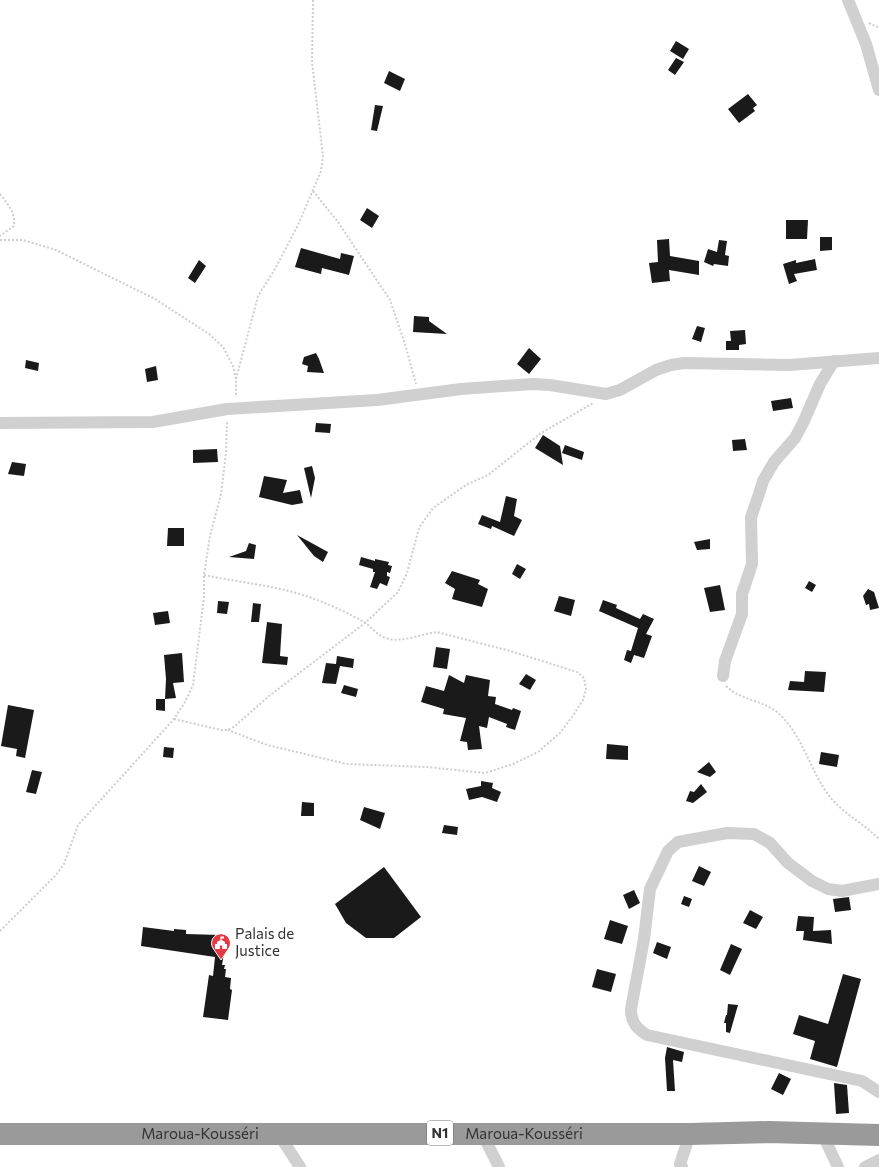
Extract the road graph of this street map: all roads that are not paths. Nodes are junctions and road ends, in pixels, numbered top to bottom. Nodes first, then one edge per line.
1 (848, 0) edge
2 (879, 90) edge
3 (879, 358) edge
4 (834, 361) junction
5 (0, 424) edge
6 (723, 676) road end
7 (879, 884) edge
8 (879, 1092) edge
9 (278, 1133) junction
10 (482, 1133) junction
11 (822, 1133) junction
12 (0, 1134) edge
13 (690, 1134) junction
14 (879, 1135) edge
15 (879, 1160) edge
16 (680, 1166) edge
17 (300, 1167) edge
18 (499, 1167) edge
19 (838, 1167) edge
20 (864, 1167) edge

1 - 2 street
3 - 4 street
4 - 5 street
4 - 6 street
7 - 8 street
9 - 10 highway, Maroua-Kousséri / N1
9 - 12 highway, Maroua-Kousséri / N1
9 - 17 street
10 - 13 highway, Maroua-Kousséri / N1
10 - 18 street
11 - 13 highway, Maroua-Kousséri / N1
11 - 14 highway, Maroua-Kousséri / N1
11 - 19 street
13 - 16 street
15 - 20 street

